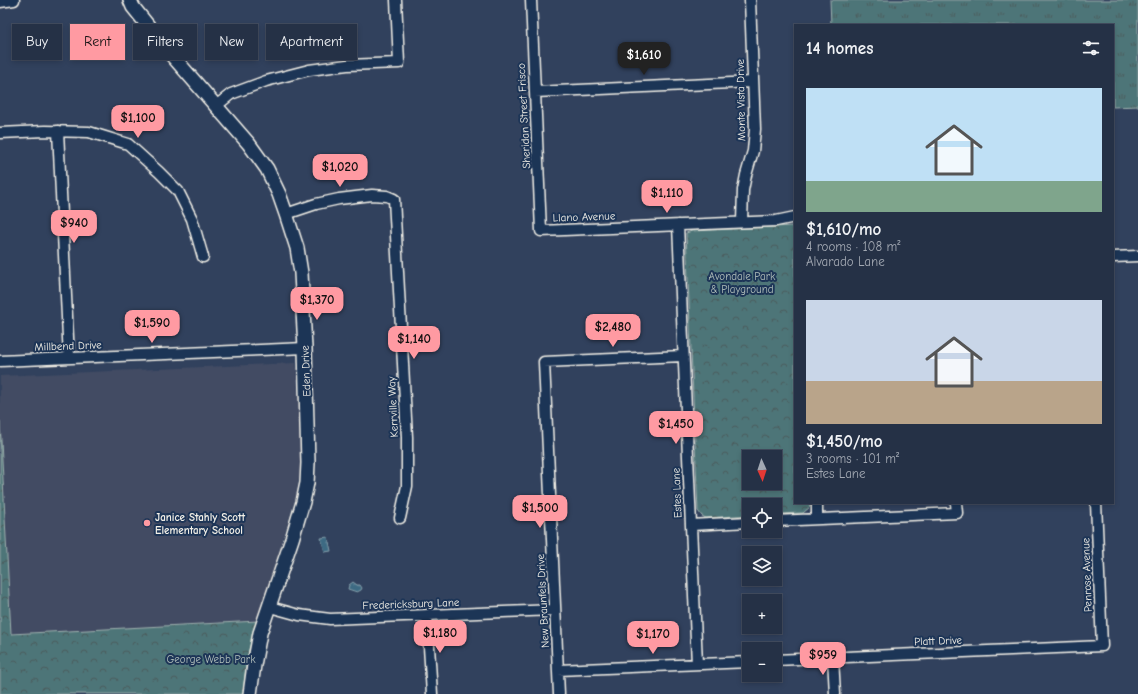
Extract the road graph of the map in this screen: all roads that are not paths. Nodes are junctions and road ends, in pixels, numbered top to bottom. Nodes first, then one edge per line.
1 (14, 0) edge
2 (130, 0) edge
3 (396, 0) edge
4 (531, 0) edge
5 (750, 0) edge
6 (0, 2) edge
7 (753, 82) junction
8 (535, 92) junction
9 (216, 106) junction
10 (58, 131) junction
11 (0, 133) edge
12 (286, 214) junction
13 (794, 218) edge
14 (742, 222) junction
15 (678, 225) junction
16 (541, 231) joint
17 (1138, 256) edge
18 (1114, 257) edge
19 (203, 258) dead end
20 (305, 348) junction
21 (683, 356) junction
22 (69, 358) junction
23 (0, 361) edge
24 (817, 504) edge
25 (1096, 504) edge
26 (956, 508) edge
27 (400, 518) dead end
28 (817, 519) junction
29 (782, 521) edge
30 (742, 522) edge
31 (691, 525) junction
32 (270, 607) junction
33 (555, 610) junction
34 (427, 616) junction
35 (1102, 646) joint
36 (833, 658) junction
37 (782, 660) edge
38 (742, 662) edge
39 (697, 664) junction
40 (558, 670) junction
41 (250, 694) edge
42 (432, 694) edge
43 (559, 694) edge
44 (835, 694) edge

1 - 6 street
2 - 9 street, Eden Drive
3 - 9 street
4 - 8 street, Sheridan Street Frisco
5 - 7 street, Monte Vista Drive
7 - 8 street
7 - 14 street, Monte Vista Drive
8 - 16 street, Sheridan Street Frisco
9 - 12 street, Eden Drive
10 - 11 street
10 - 19 street
10 - 22 street
12 - 20 street, Eden Drive
12 - 27 street, Kerrville Way
13 - 14 street, Llano Avenue
14 - 15 street, Llano Avenue
15 - 16 street, Llano Avenue
15 - 21 street, Estes Lane
17 - 18 street
20 - 22 street, Millbend Drive
20 - 32 street, Eden Drive
21 - 31 street, Estes Lane
21 - 33 street, New Braunfels Drive
22 - 23 street, Millbend Drive
24 - 28 street
25 - 35 street, Penrose Avenue
26 - 28 street
28 - 29 street
30 - 31 street
31 - 39 street, Estes Lane
32 - 34 street, Fredericksburg Lane
32 - 41 street, Eden Drive
33 - 34 street, Fredericksburg Lane
33 - 40 street, New Braunfels Drive
34 - 42 street
35 - 36 street, Platt Drive
36 - 37 street, Platt Drive
36 - 44 street
38 - 39 street
39 - 40 street
40 - 43 street, New Braunfels Drive

